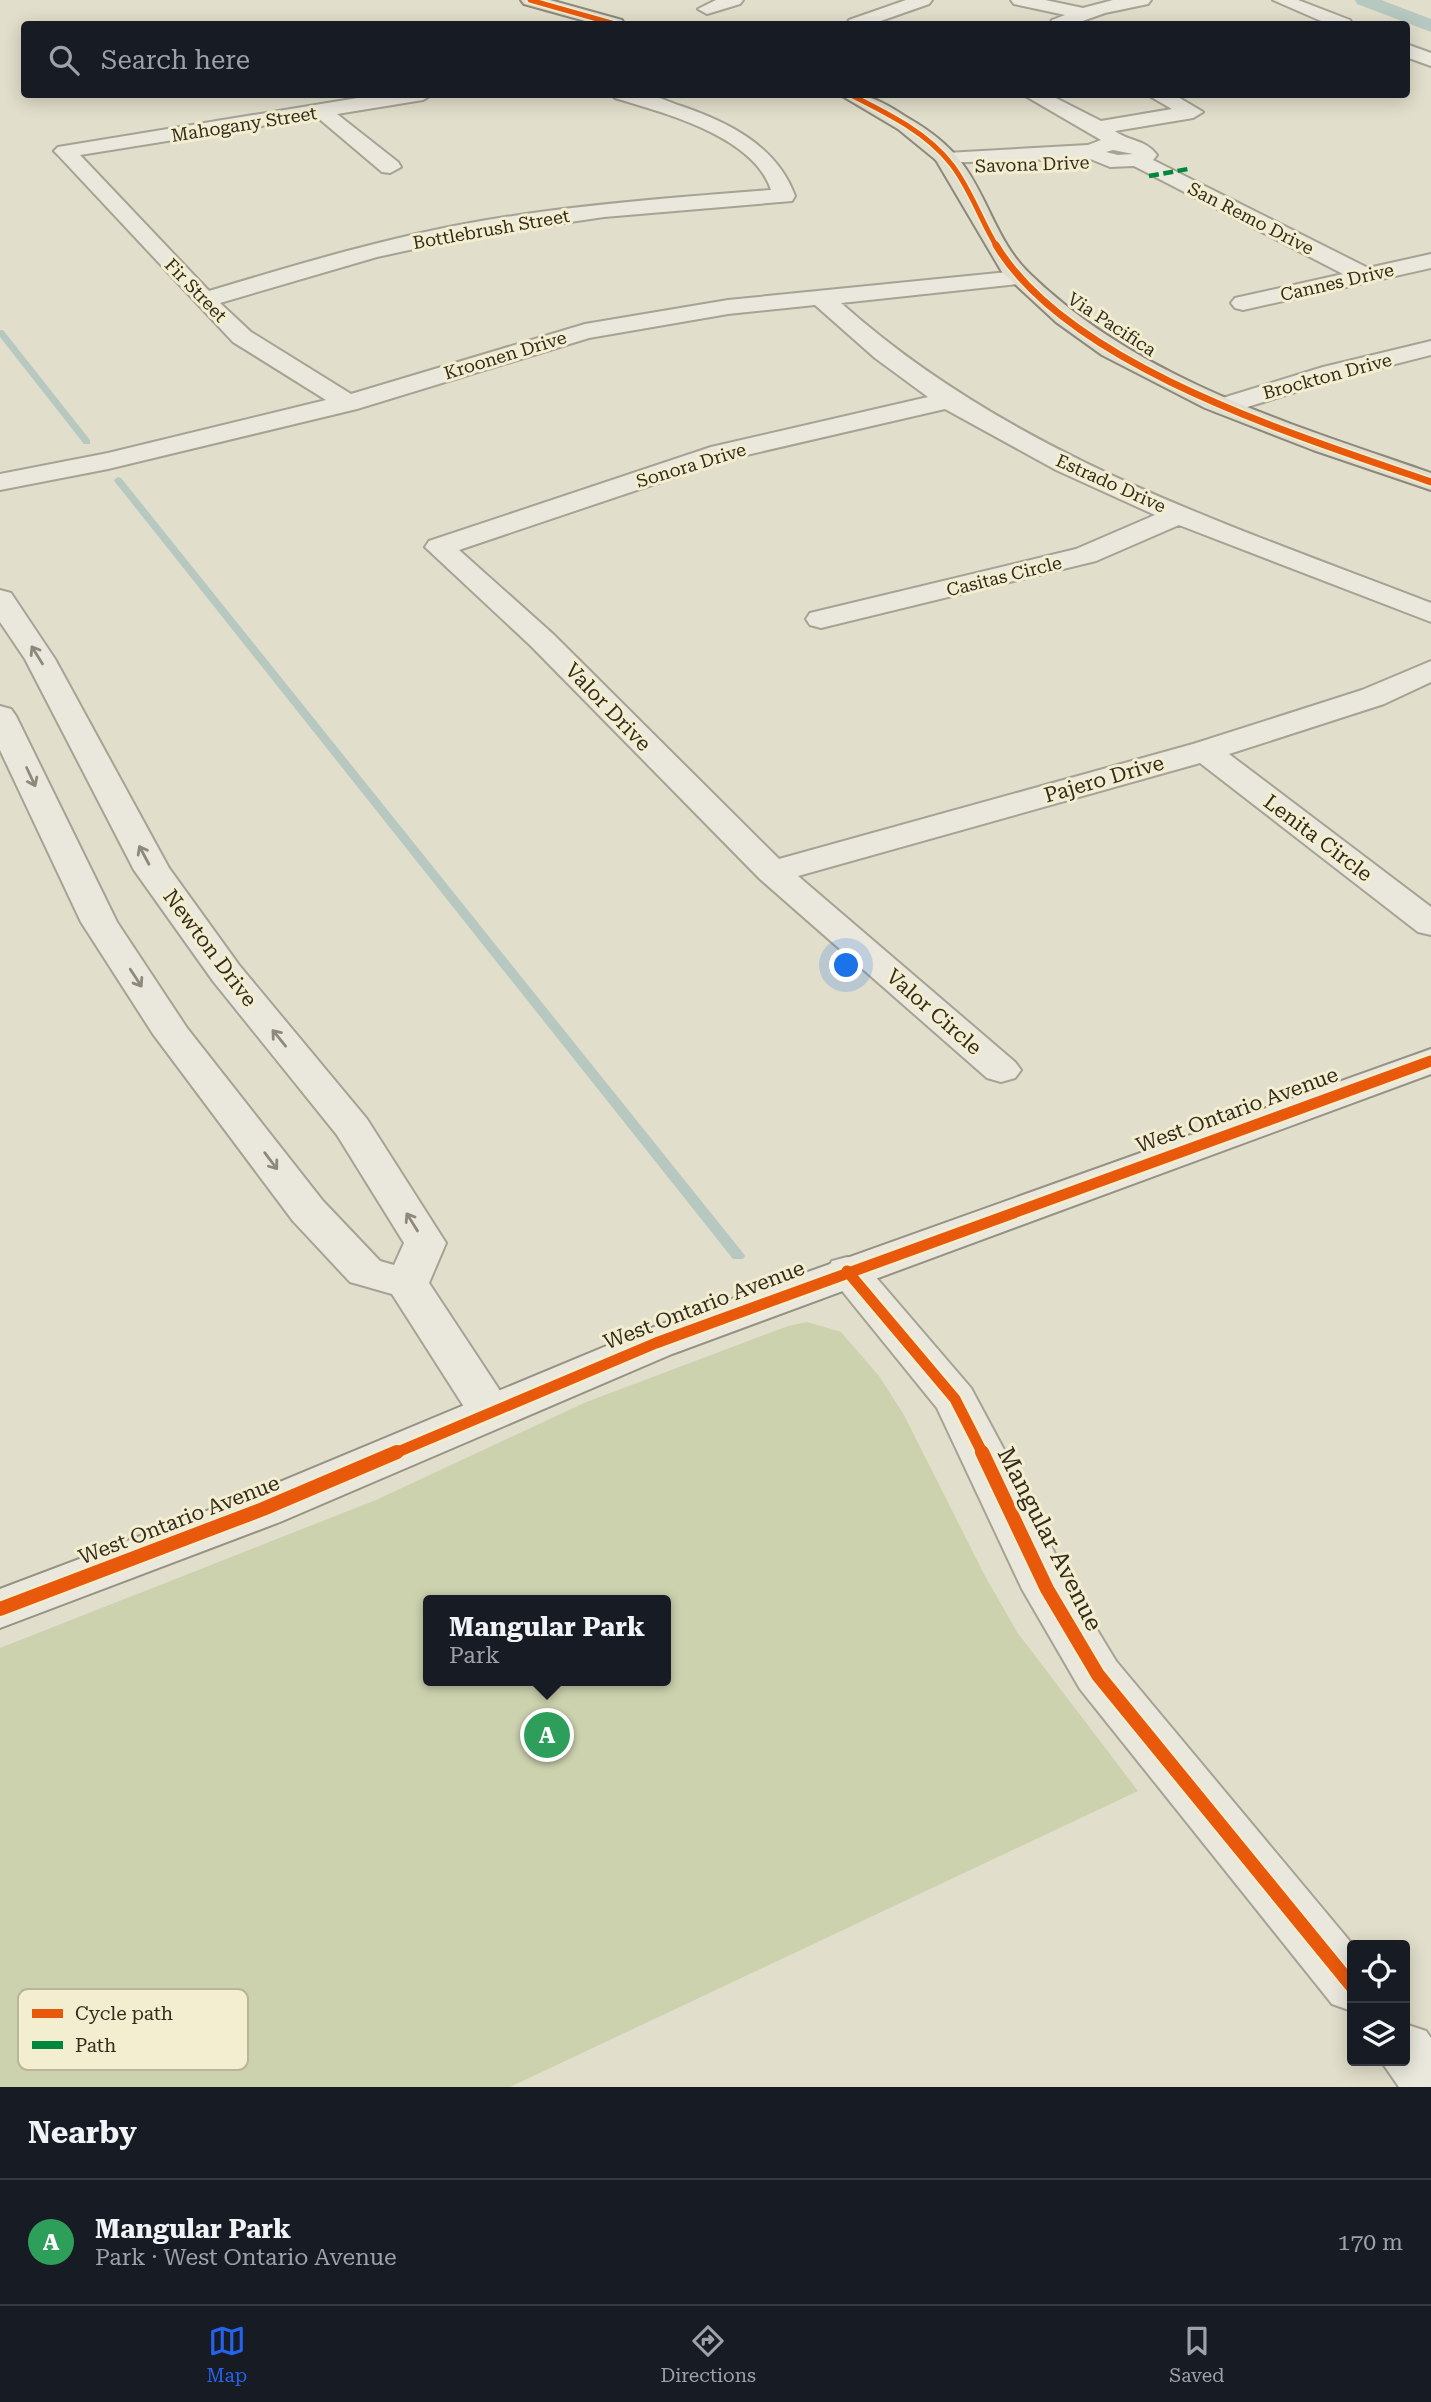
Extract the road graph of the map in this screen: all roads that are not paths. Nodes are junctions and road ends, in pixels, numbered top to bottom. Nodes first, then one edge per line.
1 (530, 0) edge
2 (734, 0) edge
3 (923, 0) edge
4 (1020, 0) edge
5 (1142, 0) edge
6 (1282, 0) edge
7 (707, 9) dead end
8 (1085, 14) junction
9 (604, 21) edge
10 (864, 21) edge
11 (1067, 21) edge
12 (1335, 21) edge
13 (1410, 52) edge
14 (1431, 60) edge
15 (401, 98) edge
16 (634, 98) edge
17 (856, 98) edge
18 (1040, 98) edge
19 (1164, 98) edge
20 (323, 112) junction
21 (1098, 128) junction
22 (65, 151) joint
23 (1108, 152) junction
24 (1138, 160) joint
25 (949, 163) junction
26 (390, 167) dead end
27 (1431, 261) edge
28 (1365, 276) junction
29 (1020, 278) junction
30 (822, 299) junction
31 (204, 300) junction
32 (1243, 303) dead end
33 (1431, 348) edge
34 (1399, 356) junction
35 (1431, 373) edge
36 (949, 400) junction
37 (348, 403) junction
38 (1225, 406) junction
39 (0, 482) edge
40 (1431, 482) edge
41 (1181, 514) junction
42 (439, 547) joint
43 (0, 599) edge
44 (1431, 613) edge
45 (821, 618) dead end
46 (1431, 670) edge
47 (0, 716) edge
48 (1205, 751) junction
49 (772, 872) junction
50 (1431, 924) edge
51 (1431, 1061) edge
52 (1001, 1070) dead end
53 (847, 1271) junction
54 (407, 1283) junction
55 (491, 1412) junction
56 (0, 1609) edge
57 (1347, 1980) edge
58 (1410, 2056) edge
59 (1431, 2082) edge
60 (1420, 2087) edge

1 - 9 main road
2 - 7 street
3 - 10 street
4 - 8 street
5 - 8 street
6 - 12 street
8 - 11 street
13 - 14 street
15 - 20 street, Mahogany Street
16 - 31 street, Bottlebrush Street
17 - 25 main road, Via Pacifica
18 - 21 street
19 - 21 street
20 - 22 street, Mahogany Street
20 - 26 street
21 - 23 street
22 - 31 street, Fir Street
23 - 24 street, Savona Drive
23 - 25 street, Savona Drive
24 - 28 street, San Remo Drive
25 - 29 main road, Via Pacifica
27 - 28 street, Cannes Drive
28 - 32 street, Cannes Drive
29 - 30 street, Kroonen Drive
29 - 38 main road, Via Pacifica
30 - 36 street, Estrado Drive
30 - 37 street, Kroonen Drive
31 - 37 street, Fir Street
33 - 34 street, Brockton Drive
34 - 35 street
34 - 38 street, Brockton Drive
36 - 41 street, Estrado Drive
36 - 42 street, Sonora Drive
37 - 39 street, Kroonen Drive
38 - 40 main road, Via Pacifica
41 - 44 street, Estrado Drive
41 - 45 street, Casitas Circle
42 - 49 street, Valor Drive
54 -> 43 street, Newton Drive
46 - 48 street, Pajero Drive
47 -> 54 street
48 - 49 street, Pajero Drive
48 - 50 street, Lenita Circle
49 - 52 street, Valor Circle
51 - 53 street, West Ontario Avenue
53 - 55 street, West Ontario Avenue
53 - 57 street, Mangular Avenue
54 - 55 street
55 - 56 street, West Ontario Avenue
58 - 59 street
59 - 60 street

